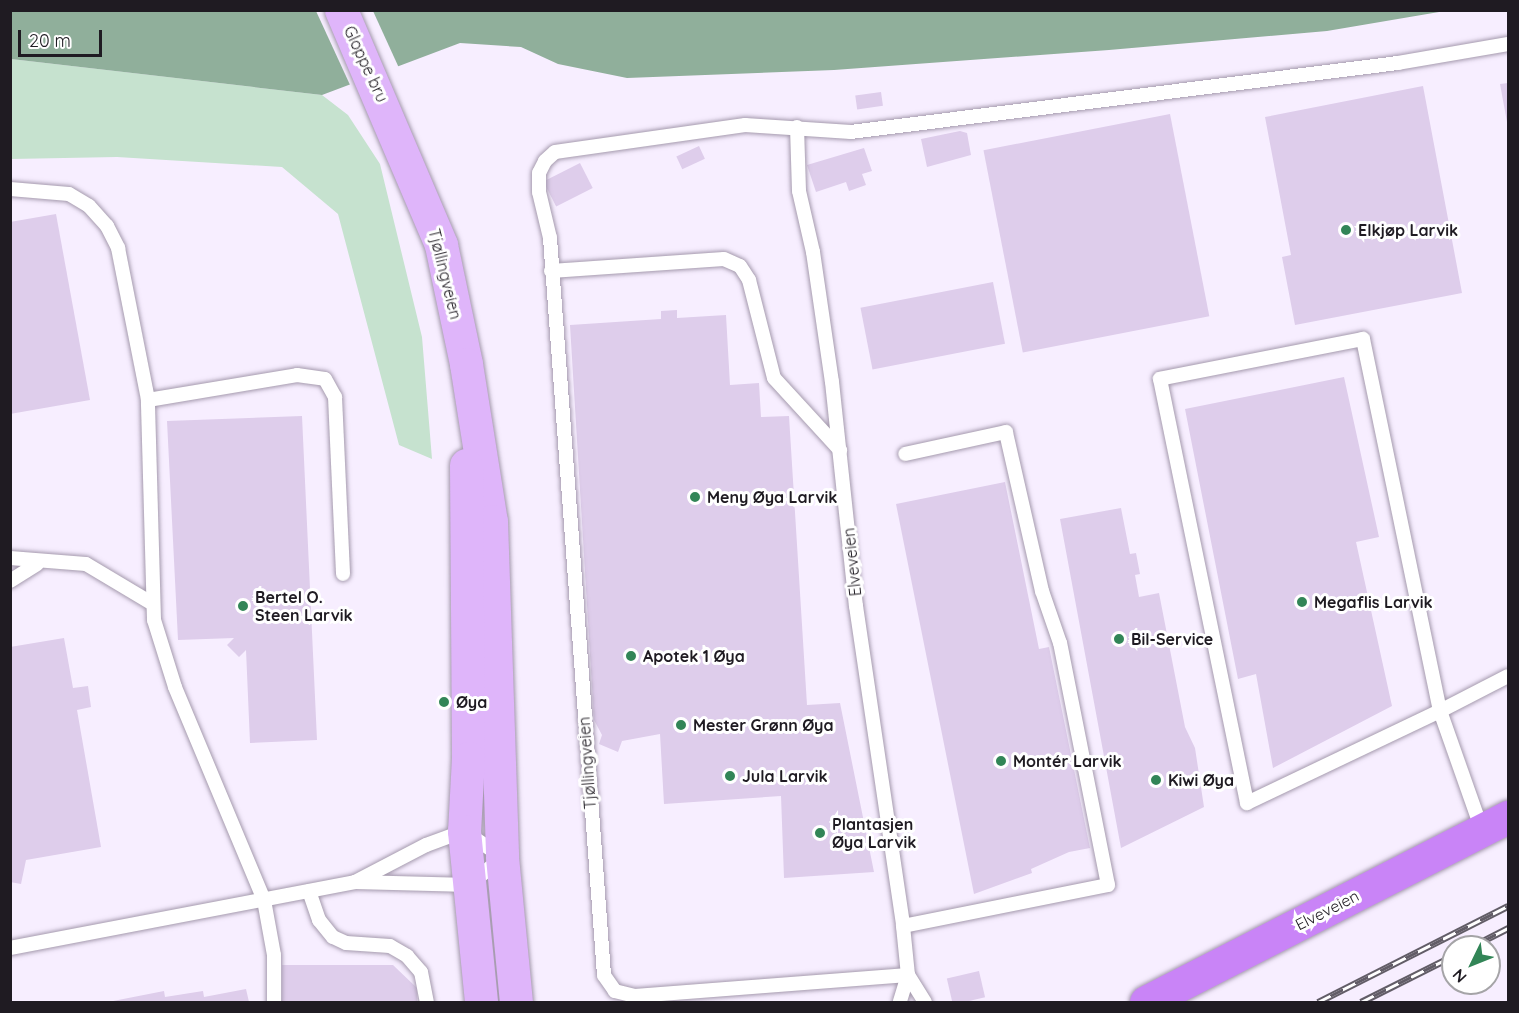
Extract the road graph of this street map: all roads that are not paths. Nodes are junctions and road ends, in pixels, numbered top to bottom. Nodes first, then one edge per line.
1 (341, 10) edge
2 (1509, 44) edge
3 (390, 118) joint
4 (797, 127) junction
5 (10, 189) edge
6 (551, 272) junction
7 (466, 364) junction
8 (148, 400) junction
9 (840, 450) junction
10 (905, 454) dead end
11 (10, 558) edge
12 (37, 564) junction
13 (343, 574) dead end
14 (10, 581) edge
15 (153, 604) junction
16 (1509, 676) edge
17 (1440, 711) junction
18 (1496, 824) edge
19 (464, 831) junction
20 (502, 857) junction
21 (355, 882) junction
22 (470, 885) junction
23 (309, 891) junction
24 (264, 900) junction
25 (903, 926) junction
26 (10, 948) edge
27 (908, 975) junction
28 (274, 1002) edge
29 (427, 1002) edge
30 (481, 1002) edge
31 (516, 1002) edge
32 (900, 1002) edge
33 (925, 1002) edge
34 (1146, 1002) edge

1 - 3 main road, Gloppe bru
2 - 4 lane, Tjøllingveien
3 - 7 main road, Tjøllingveien
4 - 6 lane, Tjøllingveien
4 - 9 lane, Elveveien
5 - 8 lane
6 - 9 lane
6 - 27 lane, Tjøllingveien
7 - 19 main road, Tjøllingveien
7 - 20 main road, Tjøllingveien
8 - 13 lane
8 - 15 lane
9 - 25 lane, Elveveien
10 - 25 lane
11 - 12 lane
12 - 14 lane
12 - 15 lane
15 - 24 lane
16 - 17 lane
17 - 17 lane
17 - 18 lane
18 - 34 highway, Elveveien
19 - 20 lane
19 - 21 lane
19 - 22 main road, Tjøllingveien
20 - 22 lane
20 - 31 main road, Tjøllingveien
21 - 22 lane
21 - 23 lane
22 - 30 main road, Tjøllingveien
23 - 24 lane
23 - 29 lane
24 - 26 lane
24 - 28 lane
25 - 27 lane, Elveveien
27 - 32 lane
27 - 33 lane

